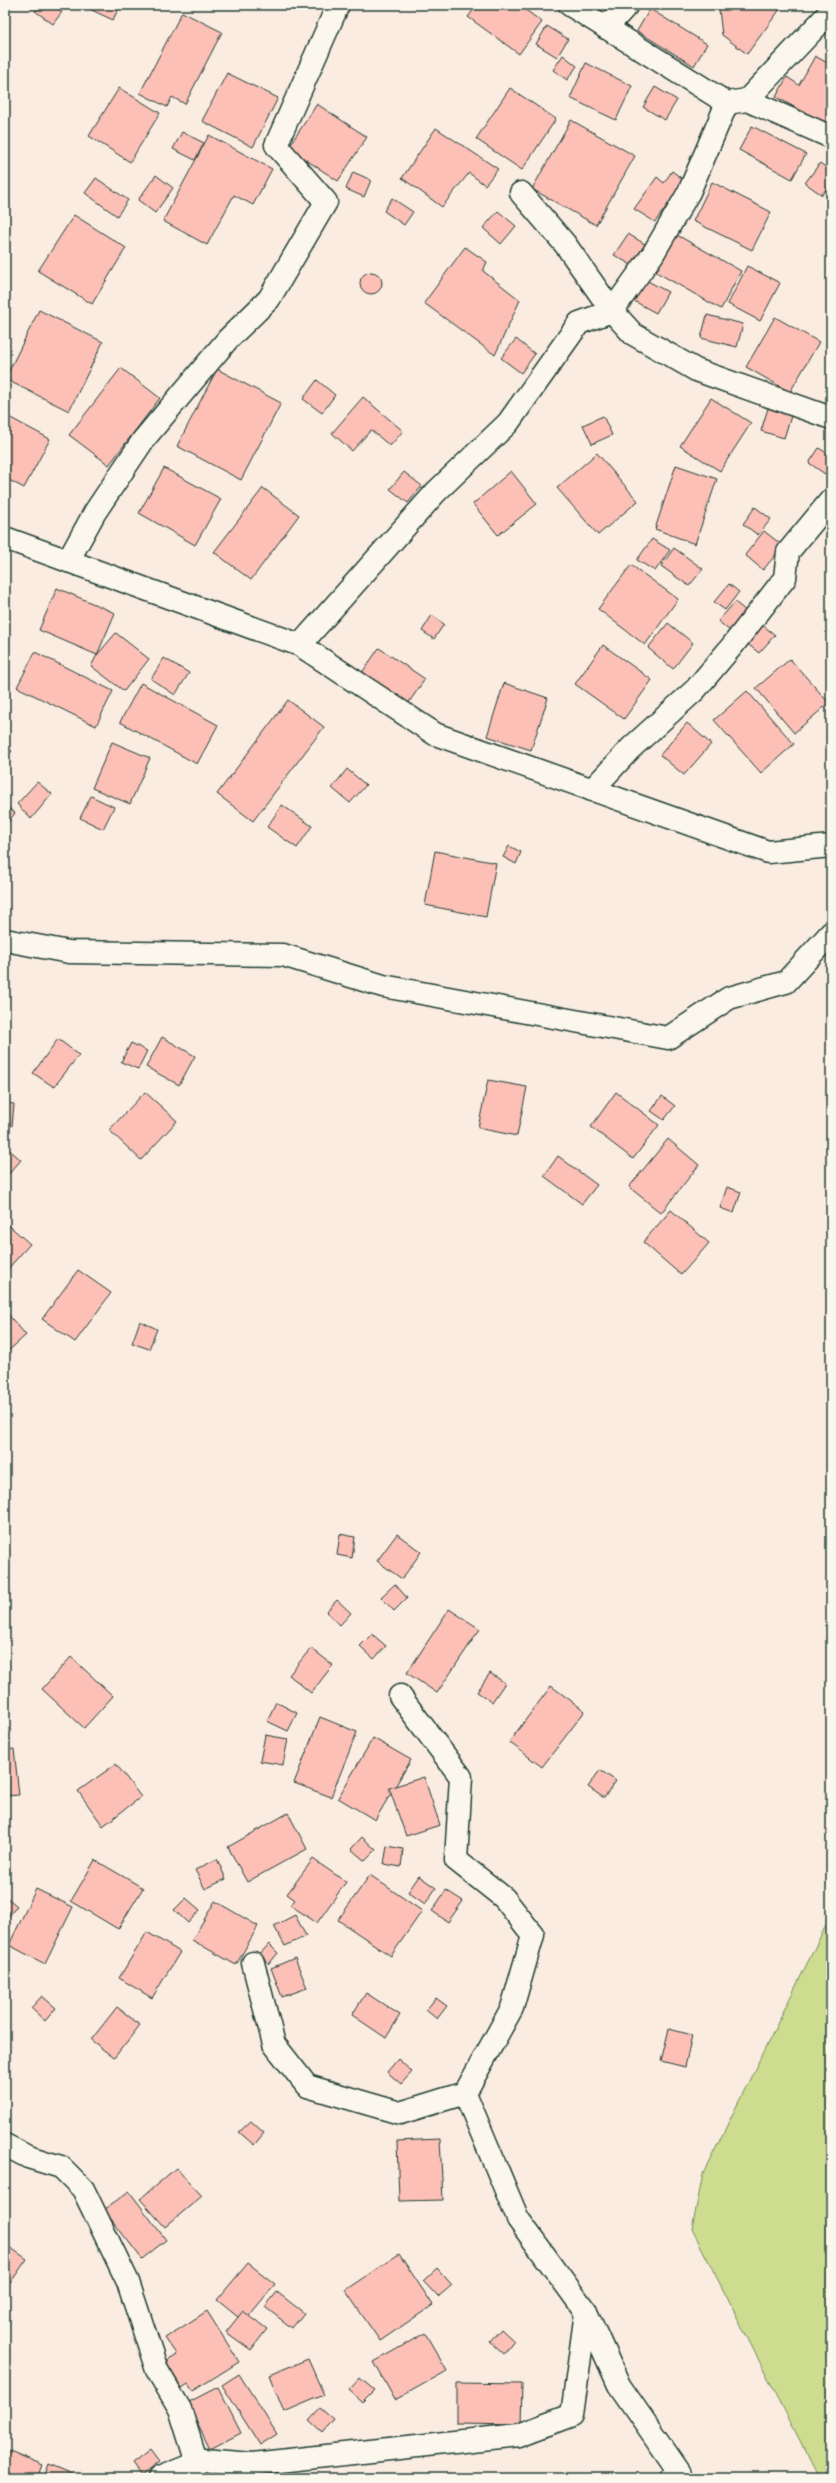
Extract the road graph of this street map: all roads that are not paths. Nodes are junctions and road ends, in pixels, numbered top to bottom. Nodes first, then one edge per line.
1 (338, 5) edge
2 (570, 5) edge
3 (627, 5) edge
4 (831, 11) edge
5 (606, 28) junction
6 (737, 102) junction
7 (831, 137) edge
8 (521, 193) dead end
9 (612, 311) junction
10 (831, 418) edge
11 (831, 500) edge
12 (5, 538) edge
13 (68, 561) junction
14 (300, 645) junction
15 (592, 790) junction
16 (831, 846) edge
17 (831, 933) edge
18 (5, 940) edge
19 (400, 1696) dead end
20 (253, 1963) dead end
21 (465, 2093) junction
22 (5, 2145) edge
23 (586, 2312) junction
24 (197, 2463) junction
25 (159, 2478) edge
26 (671, 2478) edge

1 - 13 street
2 - 5 street
3 - 5 street
4 - 6 street
5 - 6 street
6 - 7 street
6 - 9 street
8 - 9 street
9 - 10 street
9 - 14 street
11 - 15 street
12 - 13 street
13 - 14 street
14 - 15 street
15 - 16 street
17 - 18 street
19 - 21 street
20 - 21 street
21 - 23 street
22 - 24 street
23 - 24 street
23 - 26 street
24 - 25 street

